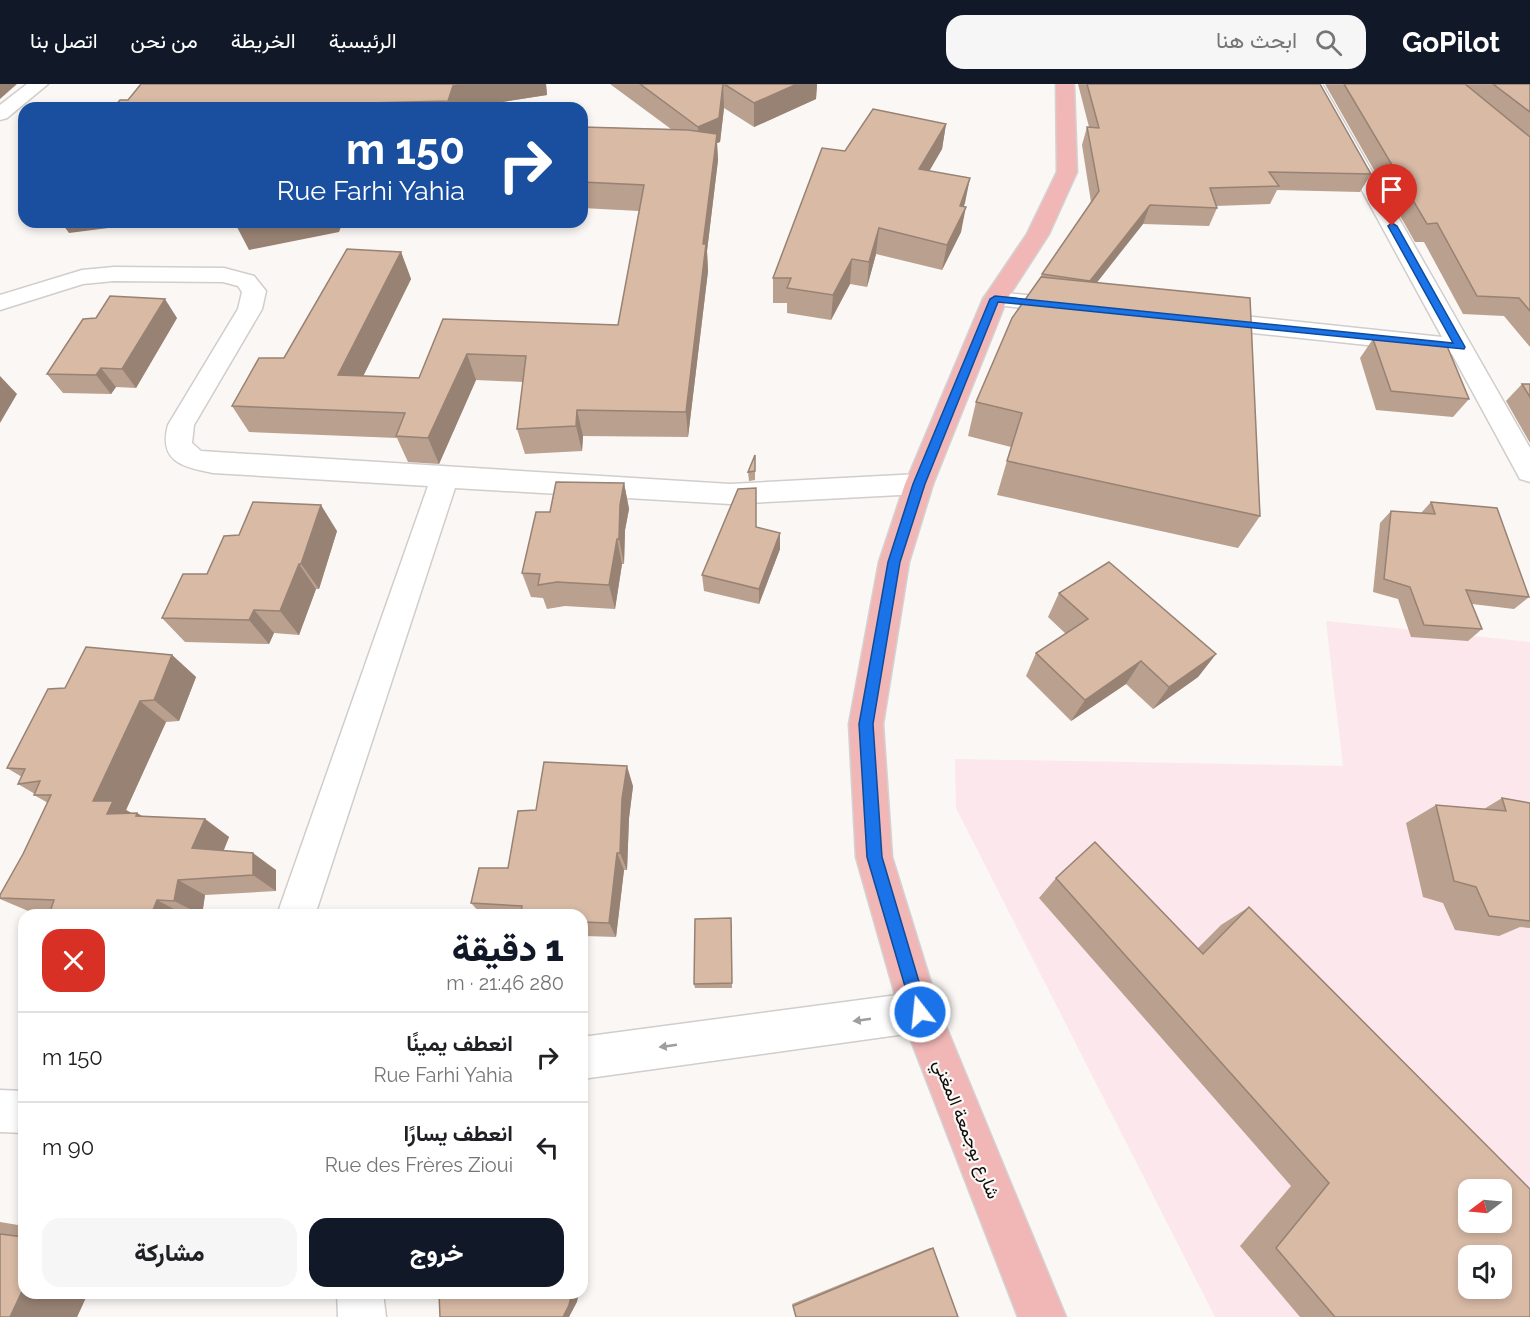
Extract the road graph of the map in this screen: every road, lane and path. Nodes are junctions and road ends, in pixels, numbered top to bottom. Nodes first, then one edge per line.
1 (39, 84) edge
2 (1065, 84) edge
3 (1313, 84) edge
4 (0, 114) edge
5 (995, 299) junction
6 (0, 303) edge
7 (1090, 309) edge
8 (1186, 318) edge
9 (1460, 347) junction
10 (1530, 472) edge
11 (445, 477) junction
12 (919, 484) junction
13 (298, 909) edge
14 (920, 1012) junction
15 (588, 1057) edge
16 (0, 1111) edge
17 (18, 1112) edge
18 (360, 1299) edge
19 (362, 1317) edge
20 (1042, 1317) edge

1 - 4 street
2 - 5 main road, شارع بوجمعة المغني
3 - 9 street
5 - 7 street
5 - 12 main road, شارع بوجمعة المغني
6 - 11 street
8 - 9 street
9 - 10 street
11 - 12 street
11 - 13 street
12 - 14 main road, شارع بوجمعة المغني
14 -> 15 street
14 - 20 main road, شارع بوجمعة المغني
16 - 17 street
18 - 19 street

